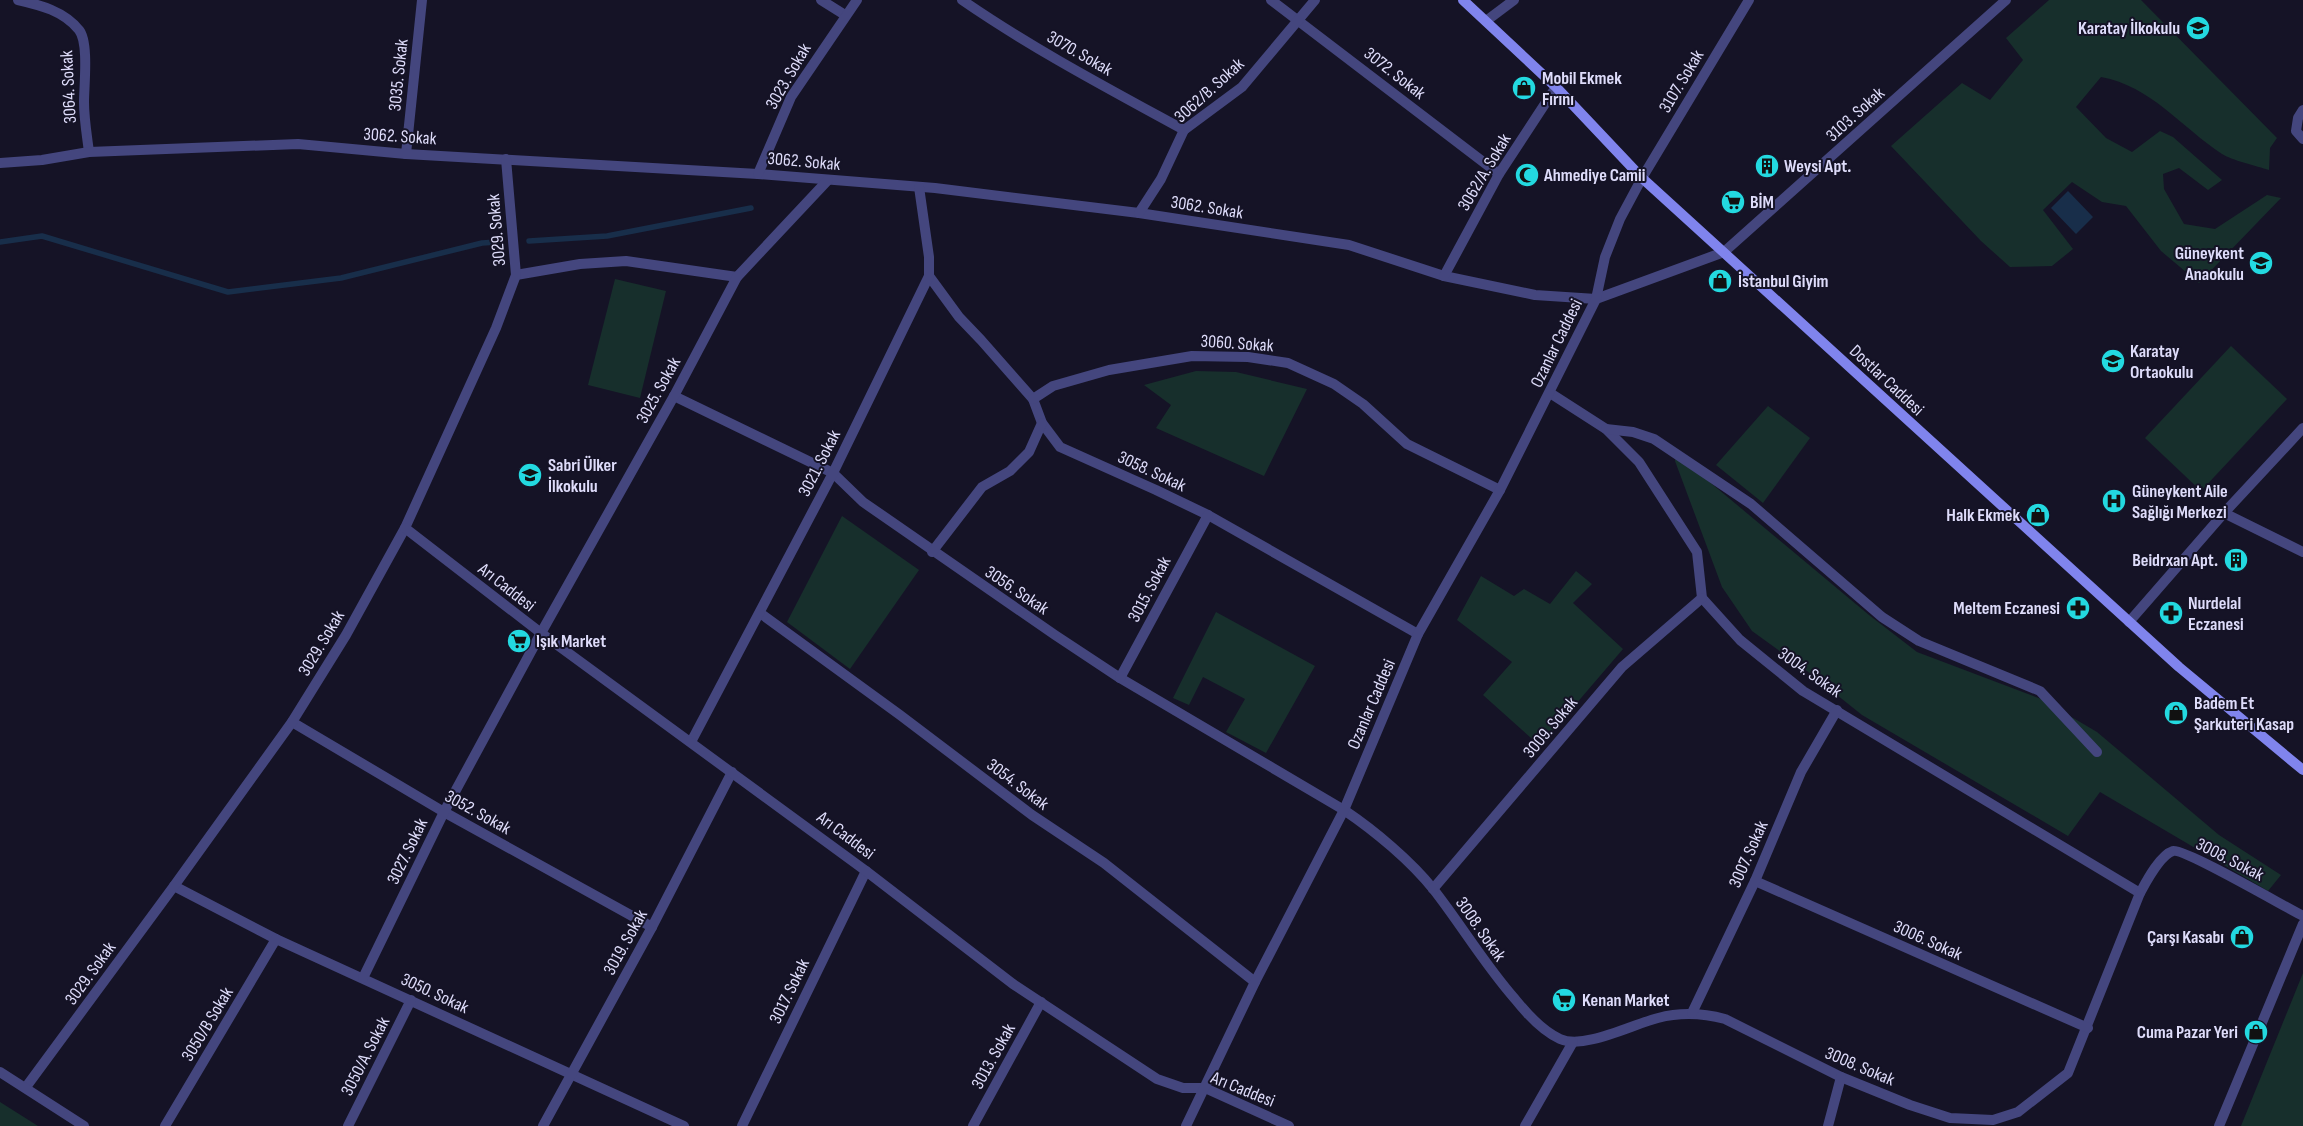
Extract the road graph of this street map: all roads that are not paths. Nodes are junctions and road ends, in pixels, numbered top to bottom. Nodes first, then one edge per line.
1 (18, 0) edge
2 (422, 0) edge
3 (821, 0) edge
4 (857, 0) edge
5 (962, 0) edge
6 (1271, 0) edge
7 (1315, 0) edge
8 (1463, 0) edge
9 (1514, 0) edge
10 (1749, 0) edge
11 (2006, 0) edge
12 (845, 15) junction
13 (1299, 19) junction
14 (1486, 21) junction
15 (1556, 88) junction
16 (2303, 110) edge
17 (1184, 130) junction
18 (2303, 139) edge
19 (89, 152) junction
20 (406, 154) junction
21 (506, 159) junction
22 (0, 163) edge
23 (758, 174) junction
24 (1499, 174) junction
25 (1642, 178) junction
26 (828, 180) junction
27 (919, 187) junction
28 (1138, 213) junction
29 (1724, 252) junction
30 (516, 275) junction
31 (929, 276) junction
32 (1444, 276) junction
33 (737, 277) junction
34 (1596, 299) junction
35 (1550, 393) junction
36 (674, 396) junction
37 (1033, 399) junction
38 (1042, 423) junction
39 (2303, 428) edge
40 (1606, 429) junction
41 (833, 473) junction
42 (1500, 490) junction
43 (2224, 513) junction
44 (1208, 515) junction
45 (405, 528) junction
46 (932, 552) junction
47 (2303, 552) edge
48 (1702, 598) junction
49 (760, 613) junction
50 (2129, 622) junction
51 (541, 633) junction
52 (1418, 634) junction
53 (1120, 678) junction
54 (1836, 710) junction
55 (292, 722) junction
56 (691, 742) junction
57 (2097, 752) dead end
58 (2303, 770) edge
59 (732, 772) junction
60 (1344, 810) junction
61 (444, 812) junction
62 (866, 871) junction
63 (1755, 881) junction
64 (174, 886) junction
65 (1433, 889) junction
66 (2140, 893) junction
67 (2303, 916) edge
68 (2303, 924) edge
69 (652, 927) junction
70 (276, 939) junction
71 (363, 978) junction
72 (1255, 982) junction
73 (411, 1000) junction
74 (1041, 1002) junction
75 (1692, 1012) junction
76 (2088, 1028) junction
77 (1573, 1042) junction
78 (0, 1072) edge
79 (571, 1074) junction
80 (1841, 1077) junction
81 (26, 1088) junction
82 (1205, 1088) junction
83 (84, 1126) edge
84 (165, 1126) edge
85 (348, 1126) edge
86 (544, 1126) edge
87 (684, 1126) edge
88 (742, 1126) edge
89 (973, 1126) edge
90 (1186, 1126) edge
91 (1289, 1126) edge
92 (1525, 1126) edge
93 (1828, 1126) edge
94 (2219, 1126) edge

1 - 19 street, 3064. Sokak
2 - 20 street, 3035. Sokak
3 - 12 street
4 - 12 street, 3023. Sokak
5 - 17 street, 3070. Sokak
6 - 13 street, 3072. Sokak
7 - 13 street, 3062/B. Sokak
8 - 14 main road, Dostlar Caddesi
9 - 14 street
10 - 25 street, 3107. Sokak
11 - 29 street, 3103. Sokak
12 - 23 street, 3023. Sokak
13 - 17 street, 3062/B. Sokak
13 - 24 street, 3072. Sokak
14 - 15 main road, Dostlar Caddesi
15 - 24 street, 3062/A. Sokak
15 - 25 main road, Dostlar Caddesi
16 - 18 street
17 - 28 street, 3062/B. Sokak
19 - 20 street, 3062. Sokak
19 - 22 street, 3062. Sokak
20 - 21 street, 3062. Sokak
21 - 23 street, 3062. Sokak
21 - 30 street, 3029. Sokak
23 - 26 street, 3062. Sokak
24 - 32 street, 3062/A. Sokak
25 - 29 main road, Dostlar Caddesi
25 - 34 street, Ozanlar Caddesi
26 - 27 street, 3062. Sokak
26 - 33 street, 3025. Sokak
27 - 28 street, 3062. Sokak
27 - 31 street, 3021. Sokak
28 - 32 street, 3062. Sokak
29 - 34 street, Ozanlar Caddesi
29 - 50 main road, Dostlar Caddesi
30 - 33 street
30 - 45 street, 3029. Sokak
31 - 37 street, 3058. Sokak
31 - 41 street, 3021. Sokak
32 - 34 street, 3062. Sokak
33 - 36 street, 3025. Sokak
34 - 35 street, Ozanlar Caddesi
35 - 40 street
35 - 42 street, Ozanlar Caddesi
36 - 41 street, 3056. Sokak
36 - 51 street, 3025. Sokak
37 - 38 street, 3058. Sokak
37 - 42 street, 3060. Sokak
38 - 44 street, 3058. Sokak
38 - 46 street
39 - 43 street
40 - 48 street
40 - 57 street
41 - 46 street, 3056. Sokak
41 - 49 street, 3021. Sokak
42 - 52 street, Ozanlar Caddesi
43 - 47 street
43 - 50 street
44 - 52 street, 3058. Sokak
44 - 53 street, 3015. Sokak
45 - 51 street, Arı Caddesi
45 - 55 street, 3029. Sokak
46 - 53 street, 3056. Sokak
48 - 54 street, 3004. Sokak
48 - 65 street, 3009. Sokak
49 - 56 street, 3021. Sokak
49 - 72 street, 3054. Sokak
50 - 58 main road, Dostlar Caddesi
51 - 56 street, Arı Caddesi
51 - 61 street, 3027. Sokak
52 - 60 street, Ozanlar Caddesi
53 - 60 street, 3056. Sokak
54 - 63 street, 3007. Sokak
54 - 66 street, 3004. Sokak
55 - 61 street, 3052. Sokak
55 - 64 street, 3029. Sokak
56 - 59 street, Arı Caddesi
59 - 62 street, Arı Caddesi
59 - 69 street, 3019. Sokak
60 - 65 street, 3008. Sokak
60 - 72 street, Ozanlar Caddesi
61 - 69 street, 3052. Sokak
61 - 71 street, 3027. Sokak
62 - 74 street, Arı Caddesi
62 - 88 street, 3017. Sokak
63 - 75 street, 3007. Sokak
63 - 76 street, 3006. Sokak
64 - 70 street, 3050. Sokak
64 - 81 street, 3029. Sokak
65 - 77 street, 3008. Sokak
66 - 67 street, 3008. Sokak
66 - 76 street, 3008. Sokak
68 - 94 street
69 - 79 street, 3019. Sokak
70 - 71 street, 3050. Sokak
70 - 84 street, 3050/B Sokak
71 - 73 street, 3050. Sokak
72 - 82 street, Ozanlar Caddesi
73 - 79 street, 3050. Sokak
73 - 85 street, 3050/A. Sokak
74 - 82 street, Arı Caddesi
74 - 89 street, 3013. Sokak
75 - 77 street, 3008. Sokak
75 - 80 street, 3008. Sokak
76 - 80 street, 3008. Sokak
77 - 92 street
78 - 81 street
79 - 86 street, 3019. Sokak
79 - 87 street, 3050. Sokak
80 - 93 street
81 - 83 street
82 - 90 street, Ozanlar Caddesi
82 - 91 street, Arı Caddesi

